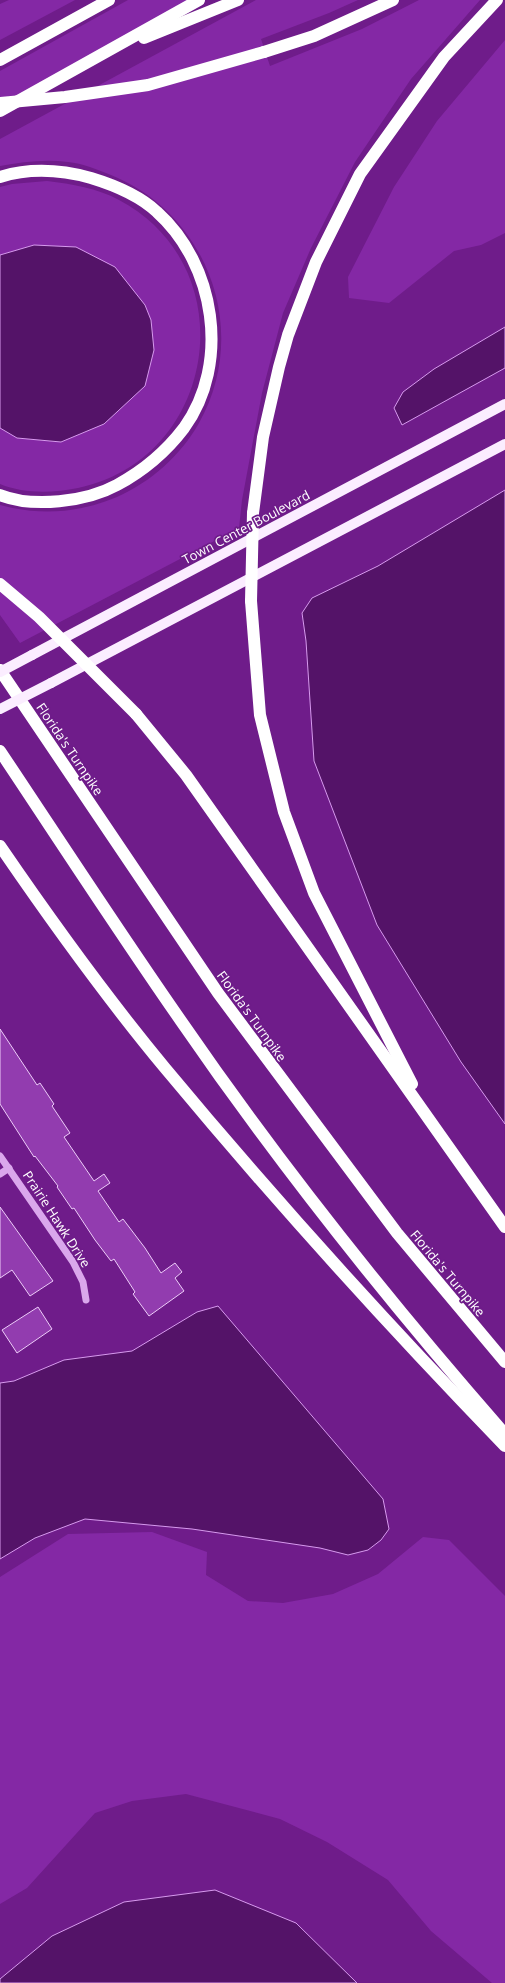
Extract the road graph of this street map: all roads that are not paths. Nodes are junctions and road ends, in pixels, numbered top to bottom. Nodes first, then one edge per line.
1 (109, 0) edge
2 (199, 0) edge
3 (238, 0) edge
4 (393, 0) edge
5 (497, 0) edge
6 (95, 58) junction
7 (0, 60) edge
8 (0, 103) edge
9 (0, 111) edge
10 (0, 176) edge
11 (505, 404) edge
12 (505, 444) edge
13 (0, 495) edge
14 (0, 584) edge
15 (0, 671) edge
16 (0, 709) edge
17 (0, 751) edge
18 (0, 846) edge
19 (0, 1156) edge
20 (8, 1168) junction
21 (0, 1174) edge
22 (468, 1175) junction
23 (505, 1227) edge
24 (86, 1300) dead end
25 (505, 1362) edge
26 (505, 1434) edge
27 (505, 1446) edge

1 - 7 highway
2 - 6 highway
3 - 6 highway
4 - 8 highway, bridge
5 - 22 highway, bridge
6 - 9 highway
10 - 13 highway
11 - 15 main road, Town Center Boulevard, bridge
12 - 16 main road, bridge
14 - 22 highway, bridge
15 - 25 highway, Florida's Turnpike
17 - 26 highway
18 - 27 highway
19 - 20 street, Prairie Hawk Drive
20 - 21 street
20 - 24 street, Prairie Hawk Drive
22 - 23 highway

